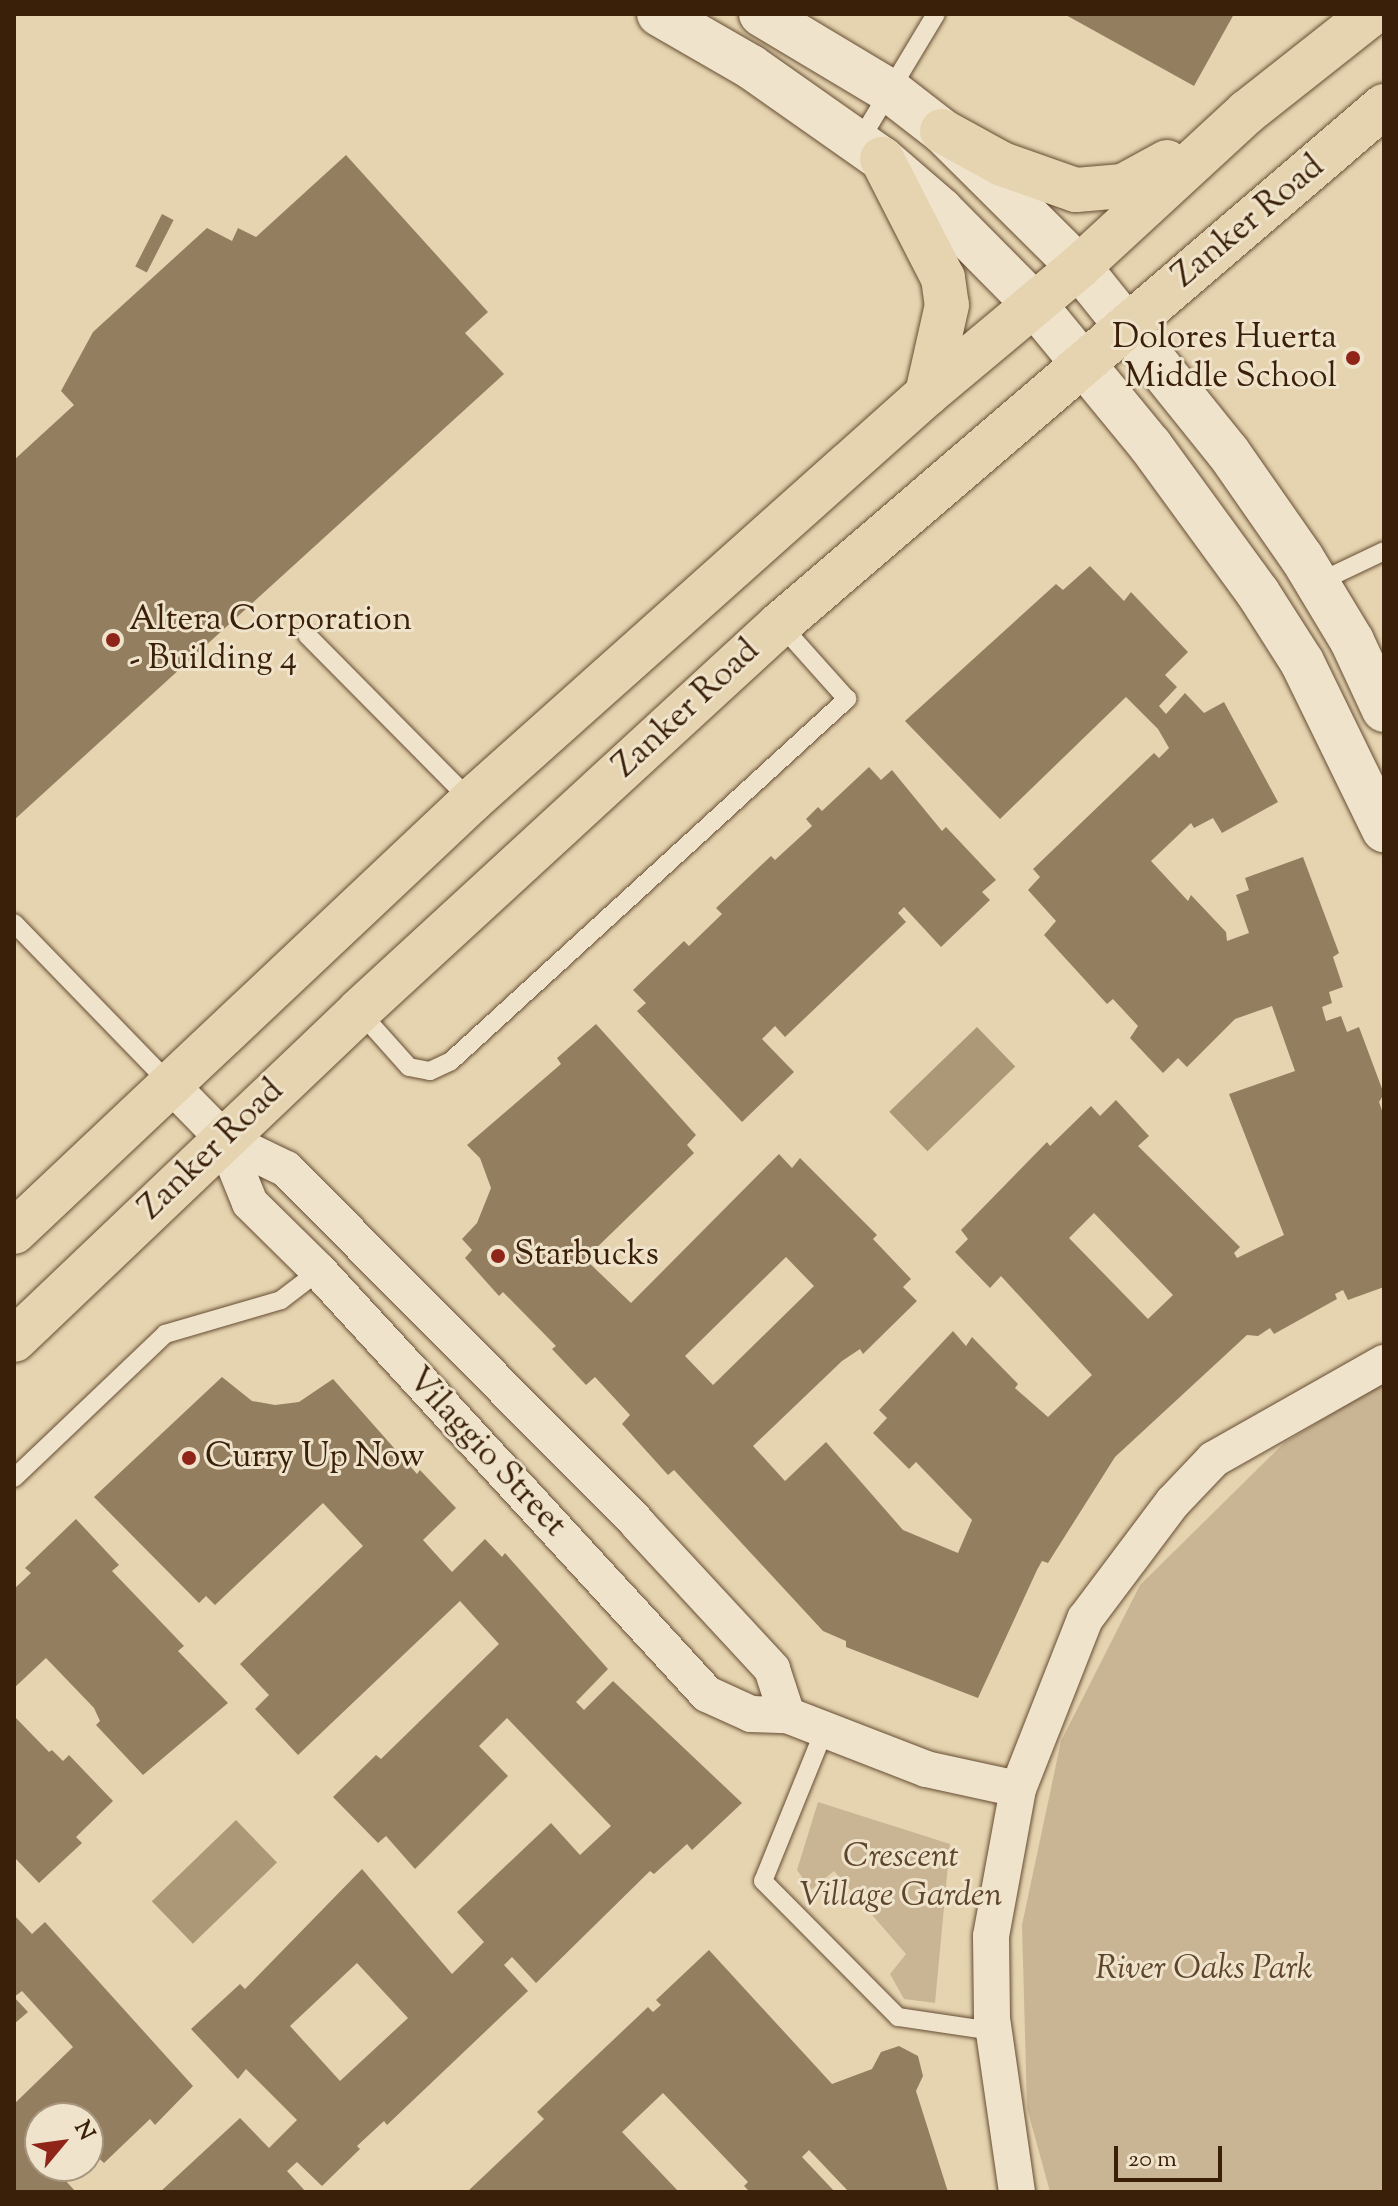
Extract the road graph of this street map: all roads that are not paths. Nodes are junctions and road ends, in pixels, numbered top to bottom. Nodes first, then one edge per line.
1 (659, 14) edge
2 (761, 14) edge
3 (936, 14) edge
4 (1371, 14) edge
5 (893, 93) junction
6 (1384, 106) edge
7 (1247, 112) junction
8 (942, 131) junction
9 (870, 150) junction
10 (1079, 267) junction
11 (1034, 304) junction
12 (1126, 323) junction
13 (1083, 360) junction
14 (927, 394) junction
15 (1384, 551) edge
16 (1317, 583) junction
17 (780, 624) junction
18 (307, 635) dead end
19 (1352, 641) junction
20 (1302, 662) junction
21 (1384, 710) edge
22 (471, 801) junction
23 (1384, 830) edge
24 (14, 923) edge
25 (359, 1011) junction
26 (169, 1083) junction
27 (224, 1139) junction
28 (14, 1232) edge
29 (319, 1271) junction
30 (14, 1340) edge
31 (1384, 1363) edge
32 (14, 1478) edge
33 (787, 1715) junction
34 (824, 1731) junction
35 (1018, 1789) junction
36 (993, 2031) junction
37 (1017, 2192) edge

1 - 9 street
2 - 5 street
3 - 5 lane
4 - 7 main road
5 - 8 street
5 - 9 lane
6 - 12 main road, Zanker Road
7 - 8 main road
7 - 10 main road
8 - 10 street
9 - 11 street
9 - 14 main road
10 - 11 main road
10 - 12 street
11 - 13 street
11 - 14 main road
12 - 13 main road, Zanker Road
12 - 16 street
13 - 17 main road, Zanker Road
13 - 20 street
14 - 22 main road
15 - 16 lane
16 - 19 street
17 - 25 main road, Zanker Road
17 - 25 lane
18 - 22 lane
19 - 20 street
19 - 21 street
20 - 23 street
22 - 26 main road
24 - 26 lane
25 - 27 main road, Zanker Road
26 - 27 street, Vilaggio Street
26 - 28 main road
27 - 29 street, Vilaggio Street
27 - 30 main road, Zanker Road
27 - 33 street, Vilaggio Street
29 - 32 lane
29 - 33 street, Vilaggio Street
31 - 35 street
33 - 34 street, Vilaggio Street
34 - 35 street, Vilaggio Street
34 - 36 lane
35 - 36 street
36 - 37 street

